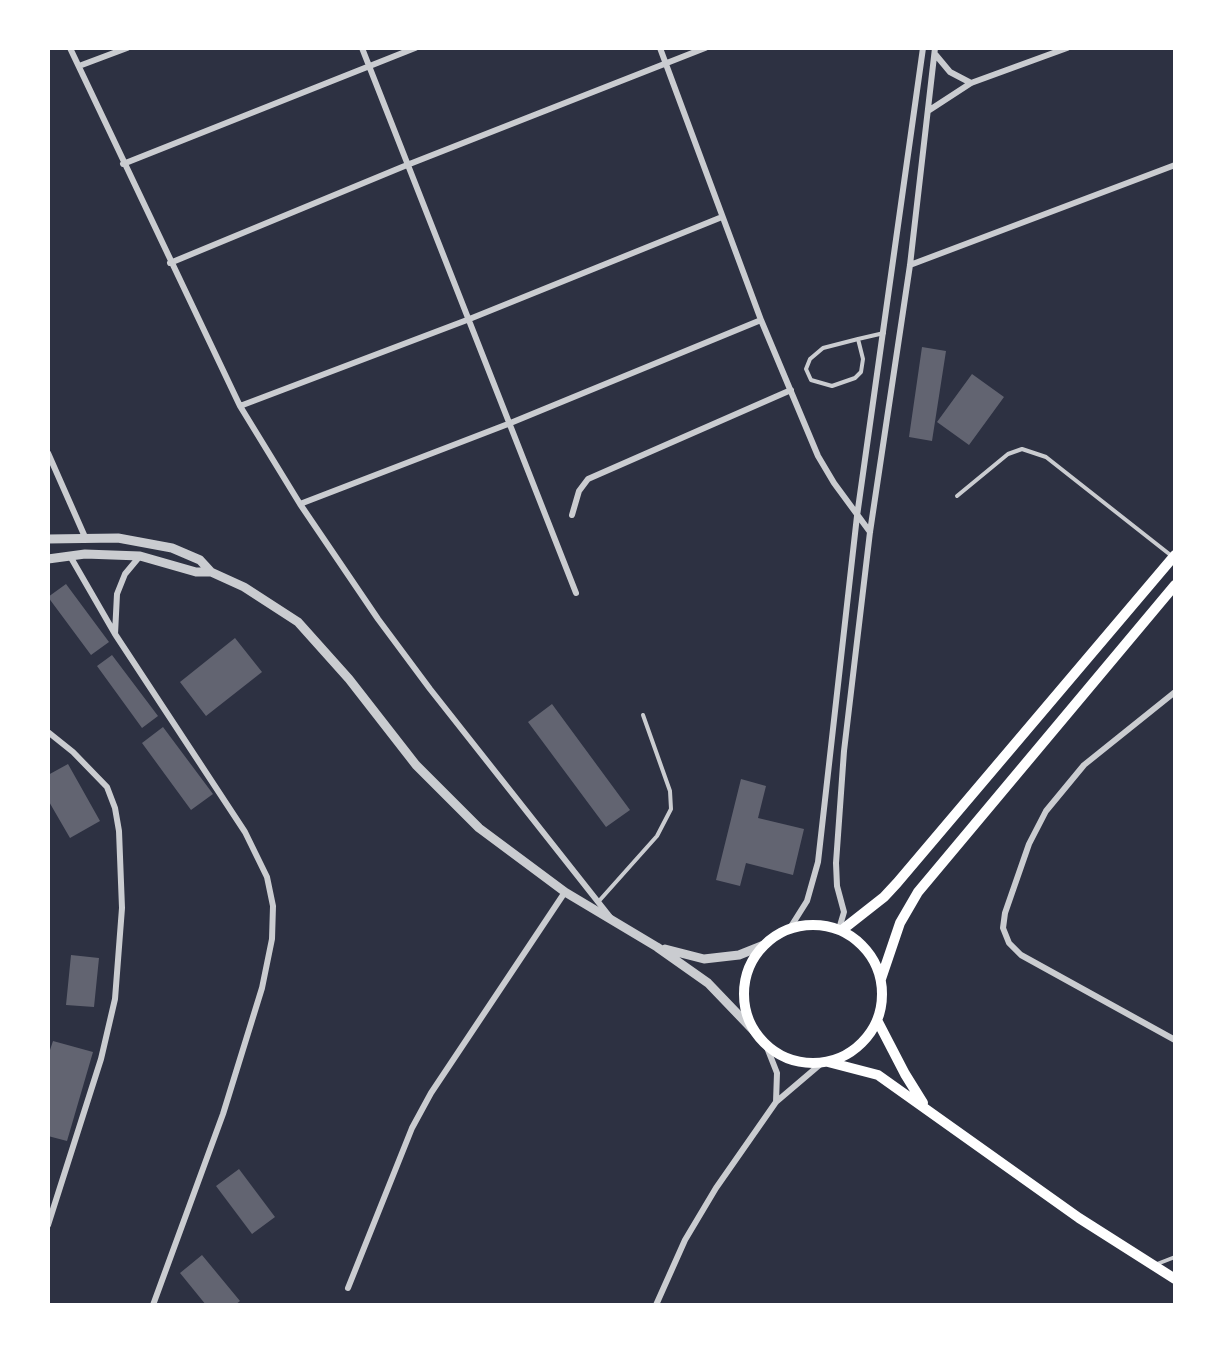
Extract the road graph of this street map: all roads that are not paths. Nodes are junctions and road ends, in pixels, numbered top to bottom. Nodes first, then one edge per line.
1 (70, 48) edge
2 (127, 48) edge
3 (362, 48) edge
4 (415, 48) edge
5 (660, 48) edge
6 (705, 48) edge
7 (923, 48) edge
8 (1067, 48) edge
9 (935, 51) edge
10 (666, 64) junction
11 (79, 66) junction
12 (369, 66) junction
13 (971, 83) junction
14 (928, 111) junction
15 (123, 165) junction
16 (407, 165) junction
17 (1175, 165) edge
18 (722, 218) junction
19 (170, 262) junction
20 (910, 265) junction
21 (467, 320) junction
22 (762, 320) junction
23 (884, 333) junction
24 (858, 339) junction
25 (791, 390) junction
26 (240, 406) junction
27 (508, 424) junction
28 (48, 453) edge
29 (957, 496) dead end
30 (300, 504) junction
31 (572, 515) dead end
32 (857, 516) junction
33 (870, 532) junction
34 (85, 537) junction
35 (48, 539) edge
36 (70, 556) junction
37 (140, 556) junction
38 (1174, 556) edge
39 (48, 559) edge
40 (211, 572) junction
41 (1175, 585) edge
42 (576, 593) dead end
43 (115, 634) junction
44 (1175, 692) edge
45 (643, 715) dead end
46 (48, 732) edge
47 (565, 892) junction
48 (599, 901) junction
49 (614, 923) junction
50 (790, 928) junction
51 (841, 930) junction
52 (764, 945) junction
53 (657, 947) junction
54 (881, 980) junction
55 (877, 1020) junction
56 (754, 1031) junction
57 (1175, 1040) edge
58 (766, 1046) junction
59 (826, 1062) junction
60 (776, 1102) junction
61 (931, 1113) junction
62 (48, 1225) edge
63 (1175, 1257) edge
64 (1154, 1266) junction
65 (1175, 1279) edge
66 (348, 1288) dead end
67 (153, 1305) edge
68 (656, 1305) edge

1 - 11 street
2 - 11 street
3 - 12 street
4 - 12 street
5 - 10 street
6 - 10 street
7 - 23 street
8 - 13 street
9 - 13 street
9 - 14 street
10 - 16 street
10 - 18 street
11 - 15 street
12 - 15 street
12 - 16 street
13 - 14 street
14 - 20 street
15 - 19 street
16 - 19 street
16 - 21 street
17 - 20 street
18 - 21 street
18 - 22 street
19 - 26 street
20 - 33 street
21 - 26 street
21 - 27 street
22 - 25 street
22 - 27 street
23 - 24 lane
23 - 32 street
24 - 24 lane
25 - 31 street
25 - 32 street
26 - 30 street
27 - 30 street
27 - 42 street
28 - 34 street
29 - 38 lane
30 - 48 street
32 - 33 street
32 - 50 street
33 - 51 street
34 - 35 street
34 - 40 street
36 - 37 street
36 - 39 street
36 - 43 street
37 - 40 street
37 - 43 street
38 - 51 main road
40 - 47 street
41 - 54 main road
43 - 67 street
44 - 57 street
45 - 48 lane
46 - 62 street
47 - 49 street
47 - 66 street
48 - 49 street
49 - 53 street
50 - 51 main road
50 - 52 main road
51 - 54 main road
52 - 53 street
52 - 56 main road
53 - 56 street
54 - 55 main road
55 - 59 main road
55 - 61 main road
56 - 58 main road
58 - 59 main road
58 - 60 street
59 - 60 street
59 - 61 main road
60 - 68 street
61 - 64 main road
63 - 64 lane
64 - 65 main road

